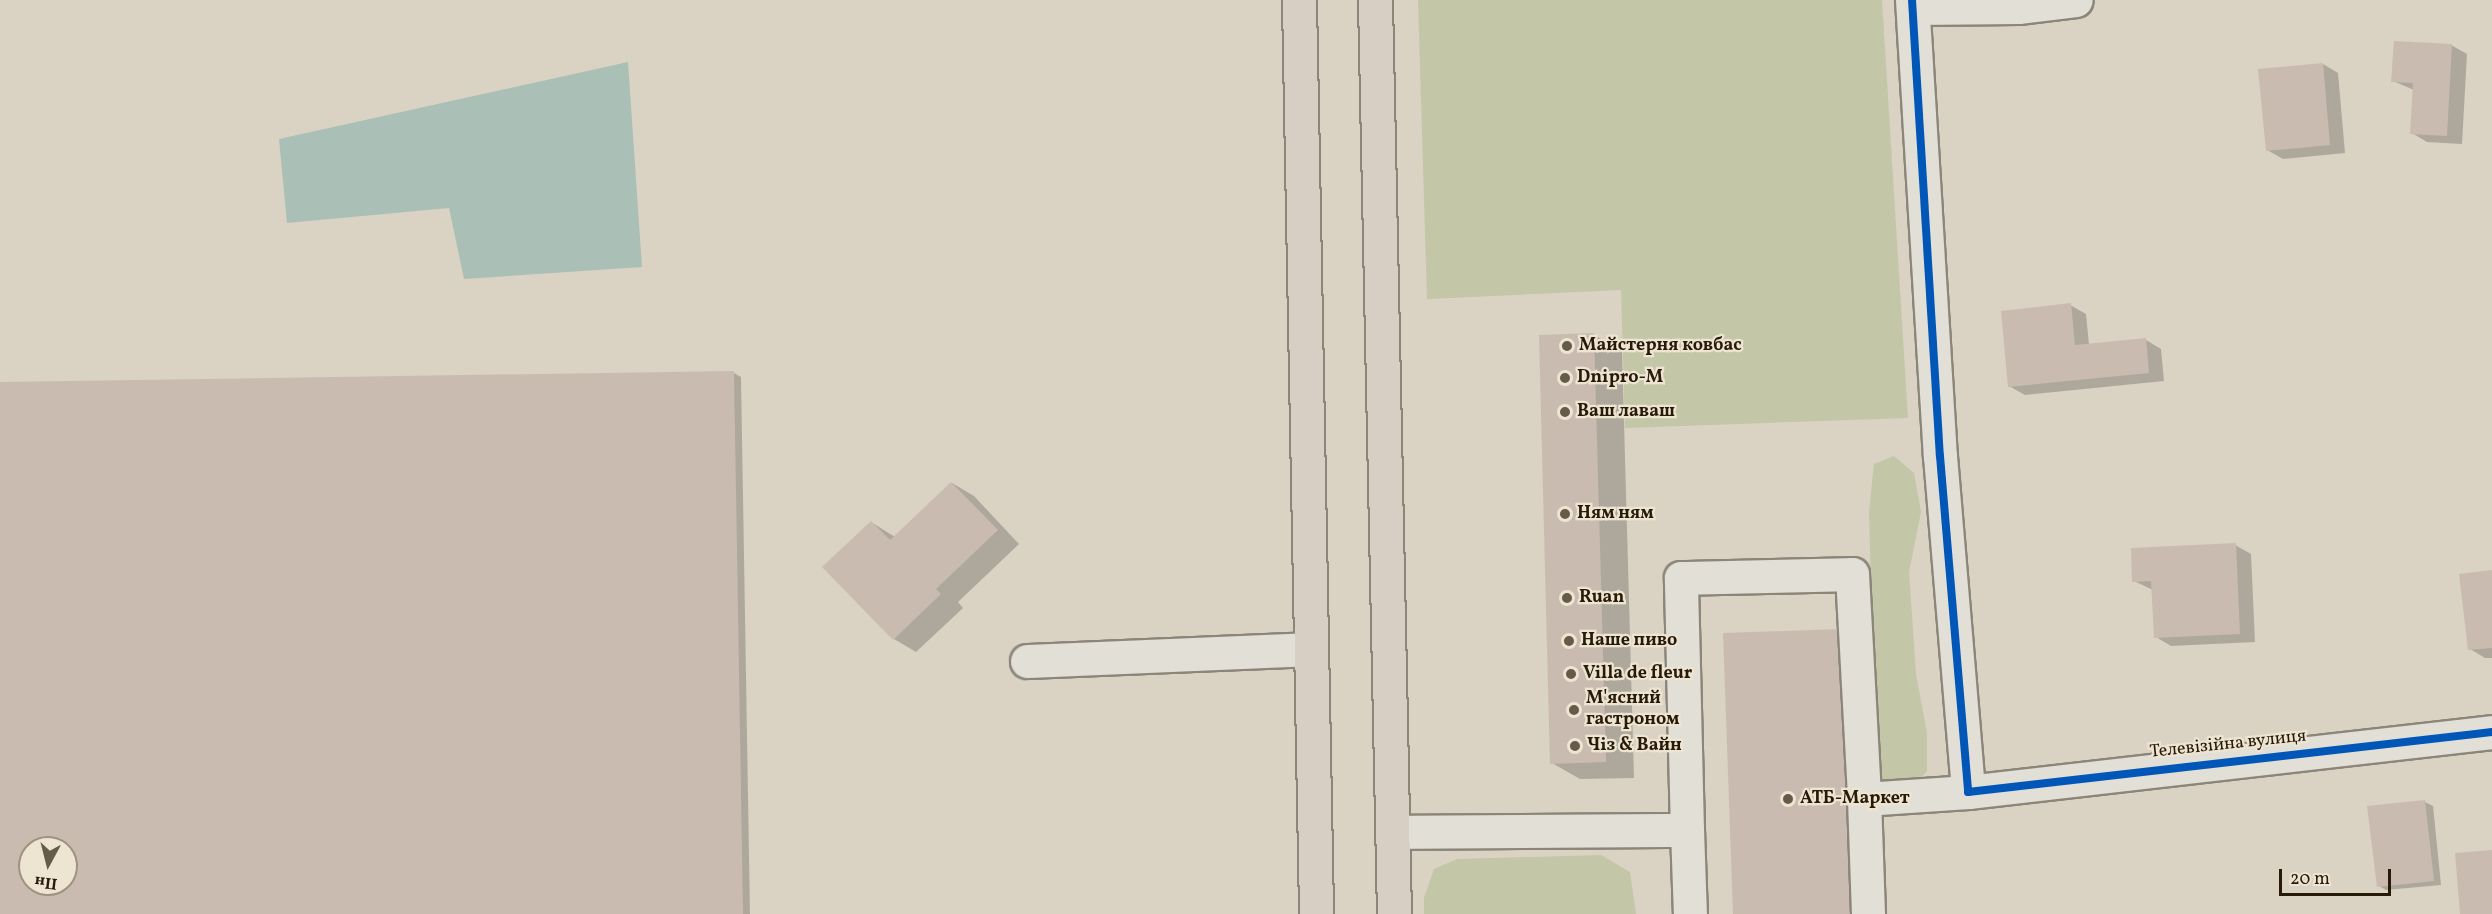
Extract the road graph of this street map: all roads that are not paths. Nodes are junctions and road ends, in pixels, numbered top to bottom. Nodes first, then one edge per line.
1 (1299, 0) edge
2 (1375, 0) edge
3 (2076, 0) edge
4 (1913, 4) edge
5 (1308, 649) junction
6 (1027, 661) dead end
7 (2492, 732) edge
8 (1968, 792) junction
9 (1864, 799) junction
10 (1687, 830) junction
11 (1393, 832) junction
12 (1316, 914) edge
13 (1394, 914) edge
14 (1690, 914) edge
15 (1868, 914) edge

1 - 5 main road
2 - 11 main road
3 - 4 street
4 - 8 street
5 - 6 street
5 - 12 main road
7 - 8 street, Телевізійна вулиця
8 - 9 street, Телевізійна вулиця
9 - 10 street
9 - 15 street
10 - 11 street
10 - 14 street
11 - 13 main road

